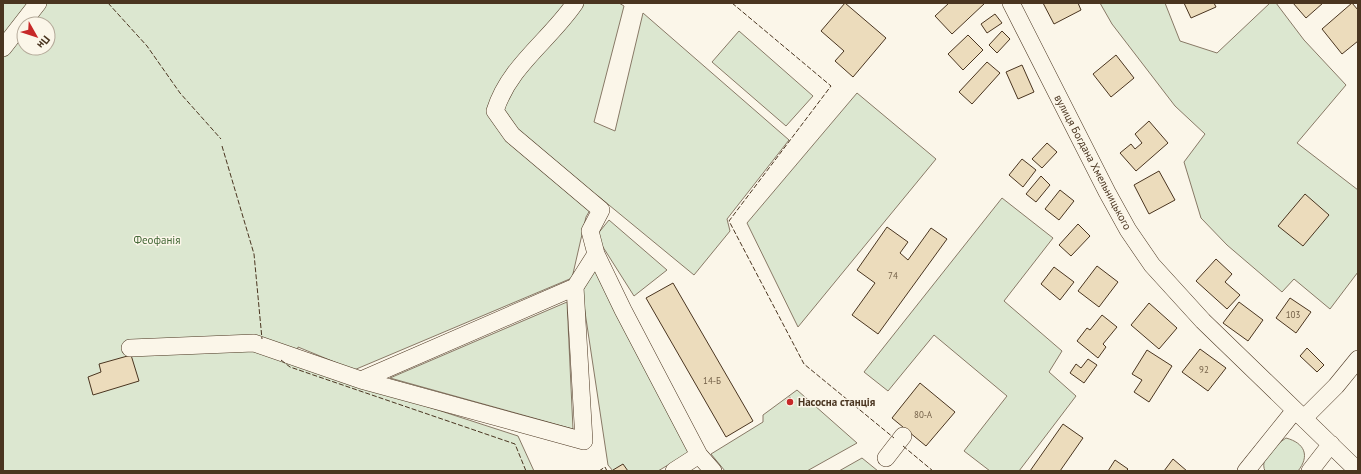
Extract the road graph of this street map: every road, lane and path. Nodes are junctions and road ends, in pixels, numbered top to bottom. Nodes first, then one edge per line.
1 (38, 3) edge
2 (575, 3) edge
3 (1011, 3) edge
4 (3, 48) edge
5 (596, 254) junction
6 (575, 287) junction
7 (130, 348) dead end
8 (1358, 359) edge
9 (361, 380) junction
10 (1299, 414) junction
11 (903, 436) dead end
12 (1331, 444) junction
13 (699, 455) junction
14 (886, 458) dead end
15 (674, 471) edge
16 (713, 471) edge
17 (1246, 471) edge
18 (1310, 471) edge
19 (1358, 471) edge

1 - 4 street
2 - 5 street
3 - 10 street, вулиця Богдана Хмельницького
5 - 6 street
5 - 13 street
6 - 9 street
6 - 9 street
7 - 9 street
8 - 10 street
10 - 12 street, вулиця Богдана Хмельницького
10 - 17 street
11 - 14 street
12 - 18 street
12 - 19 street, вулиця Богдана Хмельницького
13 - 15 street
13 - 16 street

